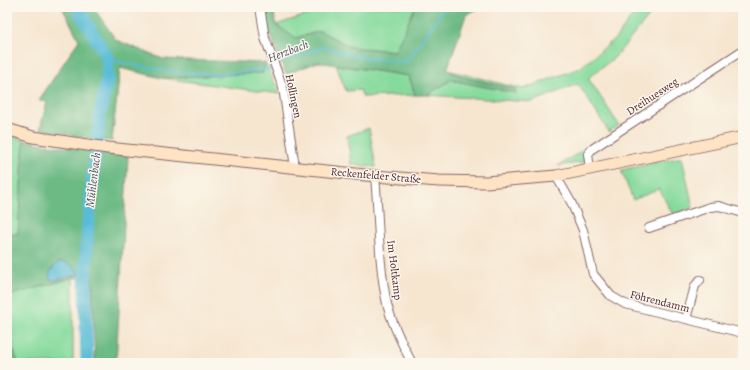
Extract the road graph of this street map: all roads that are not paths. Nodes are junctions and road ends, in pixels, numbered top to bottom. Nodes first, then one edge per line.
1 (260, 7) edge
2 (740, 7) edge
3 (743, 9) edge
4 (743, 50) edge
5 (7, 130) edge
6 (743, 137) edge
7 (295, 167) junction
8 (590, 170) junction
9 (375, 176) junction
10 (556, 176) junction
11 (743, 213) edge
12 (649, 228) dead end
13 (700, 280) dead end
14 (686, 319) junction
15 (743, 332) edge
16 (412, 363) edge

1 - 7 street, Hollingen
2 - 3 street
4 - 8 street, Dreihuesweg
5 - 7 street, Reckenfelder Straße
6 - 8 street, Reckenfelder Straße
7 - 9 street, Reckenfelder Straße
8 - 10 street, Reckenfelder Straße
9 - 10 street, Reckenfelder Straße
9 - 16 street, Im Holtkamp
10 - 14 street, Föhrendamm
11 - 12 street
13 - 14 street
14 - 15 street, Föhrendamm

